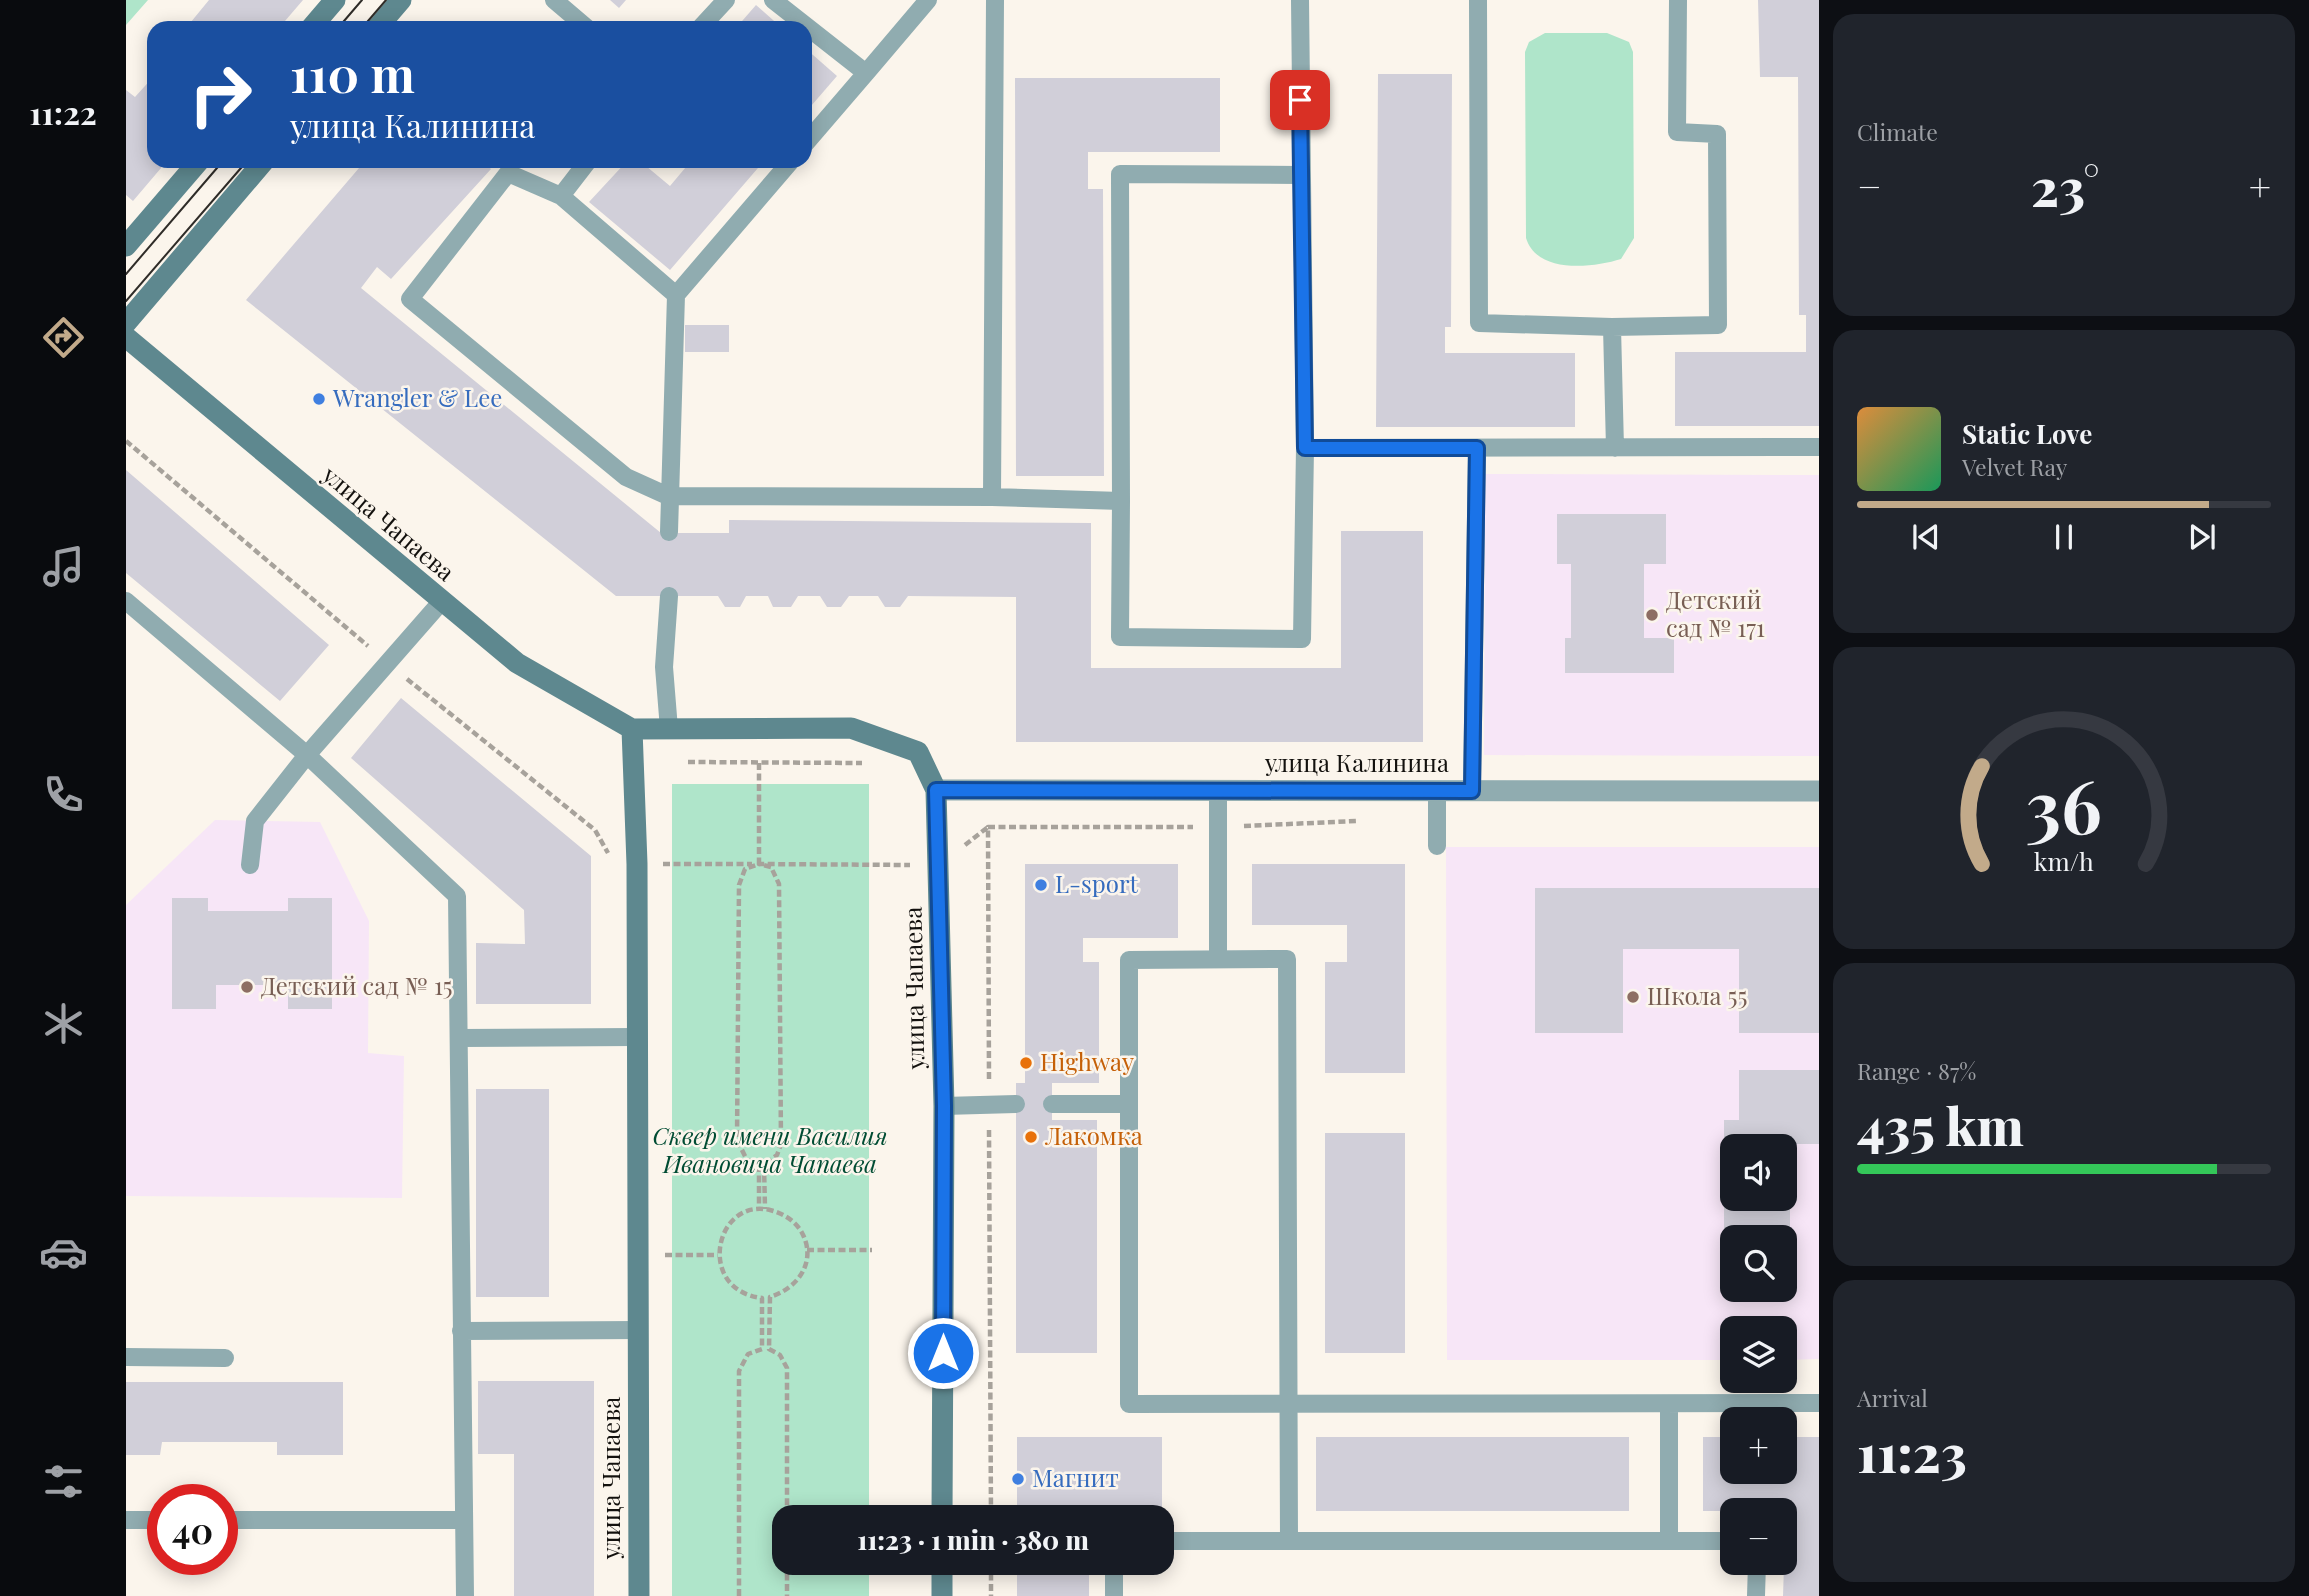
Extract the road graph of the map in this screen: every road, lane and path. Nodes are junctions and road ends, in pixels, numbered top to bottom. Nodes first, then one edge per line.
1 (335, 0) edge
2 (401, 0) edge
3 (554, 0) edge
4 (726, 0) edge
5 (773, 0) edge
6 (929, 0) edge
7 (995, 0) edge
8 (1300, 0) edge
9 (1478, 0) edge
10 (1678, 0) edge
11 (318, 21) edge
12 (383, 21) edge
13 (579, 21) edge
14 (706, 21) edge
15 (800, 21) edge
16 (812, 31) edge
17 (866, 73) junction
18 (812, 136) edge
19 (192, 168) edge
20 (258, 168) edge
21 (583, 168) edge
22 (784, 168) edge
23 (1300, 175) junction
24 (561, 196) junction
25 (126, 246) edge
26 (676, 295) junction
27 (126, 323) edge
28 (1612, 327) junction
29 (126, 337) edge
30 (1819, 447) edge
31 (1305, 448) junction
32 (1477, 448) junction
33 (1615, 448) junction
34 (668, 496) junction
35 (992, 497) junction
36 (1121, 501) junction
37 (669, 532) dead end
38 (669, 596) dead end
39 (126, 601) edge
40 (441, 602) junction
41 (632, 729) junction
42 (669, 729) junction
43 (307, 755) junction
44 (688, 762) dead end
45 (759, 763) junction
46 (870, 763) dead end
47 (936, 790) junction
48 (1218, 790) junction
49 (1437, 791) junction
50 (1472, 791) junction
51 (1819, 791) edge
52 (1437, 845) dead end
53 (662, 864) dead end
54 (759, 864) junction
55 (250, 865) dead end
56 (872, 865) dead end
57 (1218, 959) junction
58 (635, 1037) junction
59 (460, 1038) junction
60 (1016, 1104) dead end
61 (1052, 1104) dead end
62 (1129, 1104) junction
63 (944, 1106) junction
64 (761, 1165) junction
65 (762, 1209) junction
66 (807, 1250) junction
67 (872, 1250) dead end
68 (665, 1255) dead end
69 (719, 1255) junction
70 (638, 1330) junction
71 (461, 1331) junction
72 (126, 1357) edge
73 (225, 1358) dead end
74 (1819, 1403) edge
75 (1288, 1404) junction
76 (1669, 1404) junction
77 (788, 1505) edge
78 (942, 1505) edge
79 (126, 1520) edge
80 (147, 1520) edge
81 (238, 1520) edge
82 (464, 1520) junction
83 (1174, 1541) edge
84 (1289, 1541) junction
85 (1669, 1541) junction
86 (1720, 1541) edge
87 (788, 1575) edge
88 (942, 1575) edge
89 (991, 1575) edge
90 (1114, 1575) edge
91 (1757, 1575) edge
92 (466, 1596) edge
93 (639, 1596) edge
94 (739, 1596) edge
95 (788, 1596) edge
96 (942, 1596) edge
97 (991, 1596) edge
98 (1114, 1596) edge
99 (1756, 1596) edge

1 - 11 street
2 - 12 street
3 - 13 lane
4 - 14 lane
5 - 15 lane
6 - 17 lane
7 - 35 lane
8 - 23 lane
9 - 28 lane
10 - 28 lane
16 - 17 lane
17 - 18 lane
19 - 25 street
20 - 27 street
21 - 24 lane
22 - 26 lane
23 - 31 lane
23 - 36 lane
24 - 26 lane
24 - 34 lane
26 - 34 lane
28 - 33 lane
29 - 40 street, улица Чапаева
30 - 33 lane
31 - 32 lane
31 - 36 lane
32 - 33 lane
32 - 50 lane
34 - 35 lane
34 - 37 lane
35 - 36 lane
38 - 42 lane
39 - 43 lane
40 - 41 street, улица Чапаева
40 - 43 lane
41 - 42 street, улица Чапаева
41 - 58 street, улица Чапаева
42 - 47 street, улица Чапаева
43 - 55 lane
43 - 59 lane
44 - 45 path
45 - 46 path
45 - 54 path
47 - 48 street, улица Калинина
47 - 63 street, улица Чапаева
48 - 49 street, улица Калинина
48 - 57 lane
49 - 50 street, улица Калинина
49 - 52 lane
50 - 51 street, улица Калинина
53 - 54 path
54 - 56 path
54 - 64 path
54 - 64 path
57 - 62 lane
57 - 75 lane
58 - 59 lane
58 - 70 street, улица Чапаева
59 - 71 lane
60 - 63 lane
61 - 62 lane
62 - 75 lane
63 - 78 street, улица Чапаева
64 - 65 path
65 - 66 path
65 - 69 path
66 - 67 path
66 - 77 path
68 - 69 path
69 - 94 path
70 - 71 lane
70 - 93 street, улица Чапаева
71 - 82 lane
72 - 73 lane
74 - 76 lane
75 - 76 lane
75 - 84 lane
76 - 85 lane
79 - 80 lane
81 - 82 lane
82 - 92 lane
83 - 84 lane
84 - 85 lane
85 - 86 lane
87 - 95 path
88 - 96 street
89 - 97 path
90 - 98 lane
91 - 99 lane

